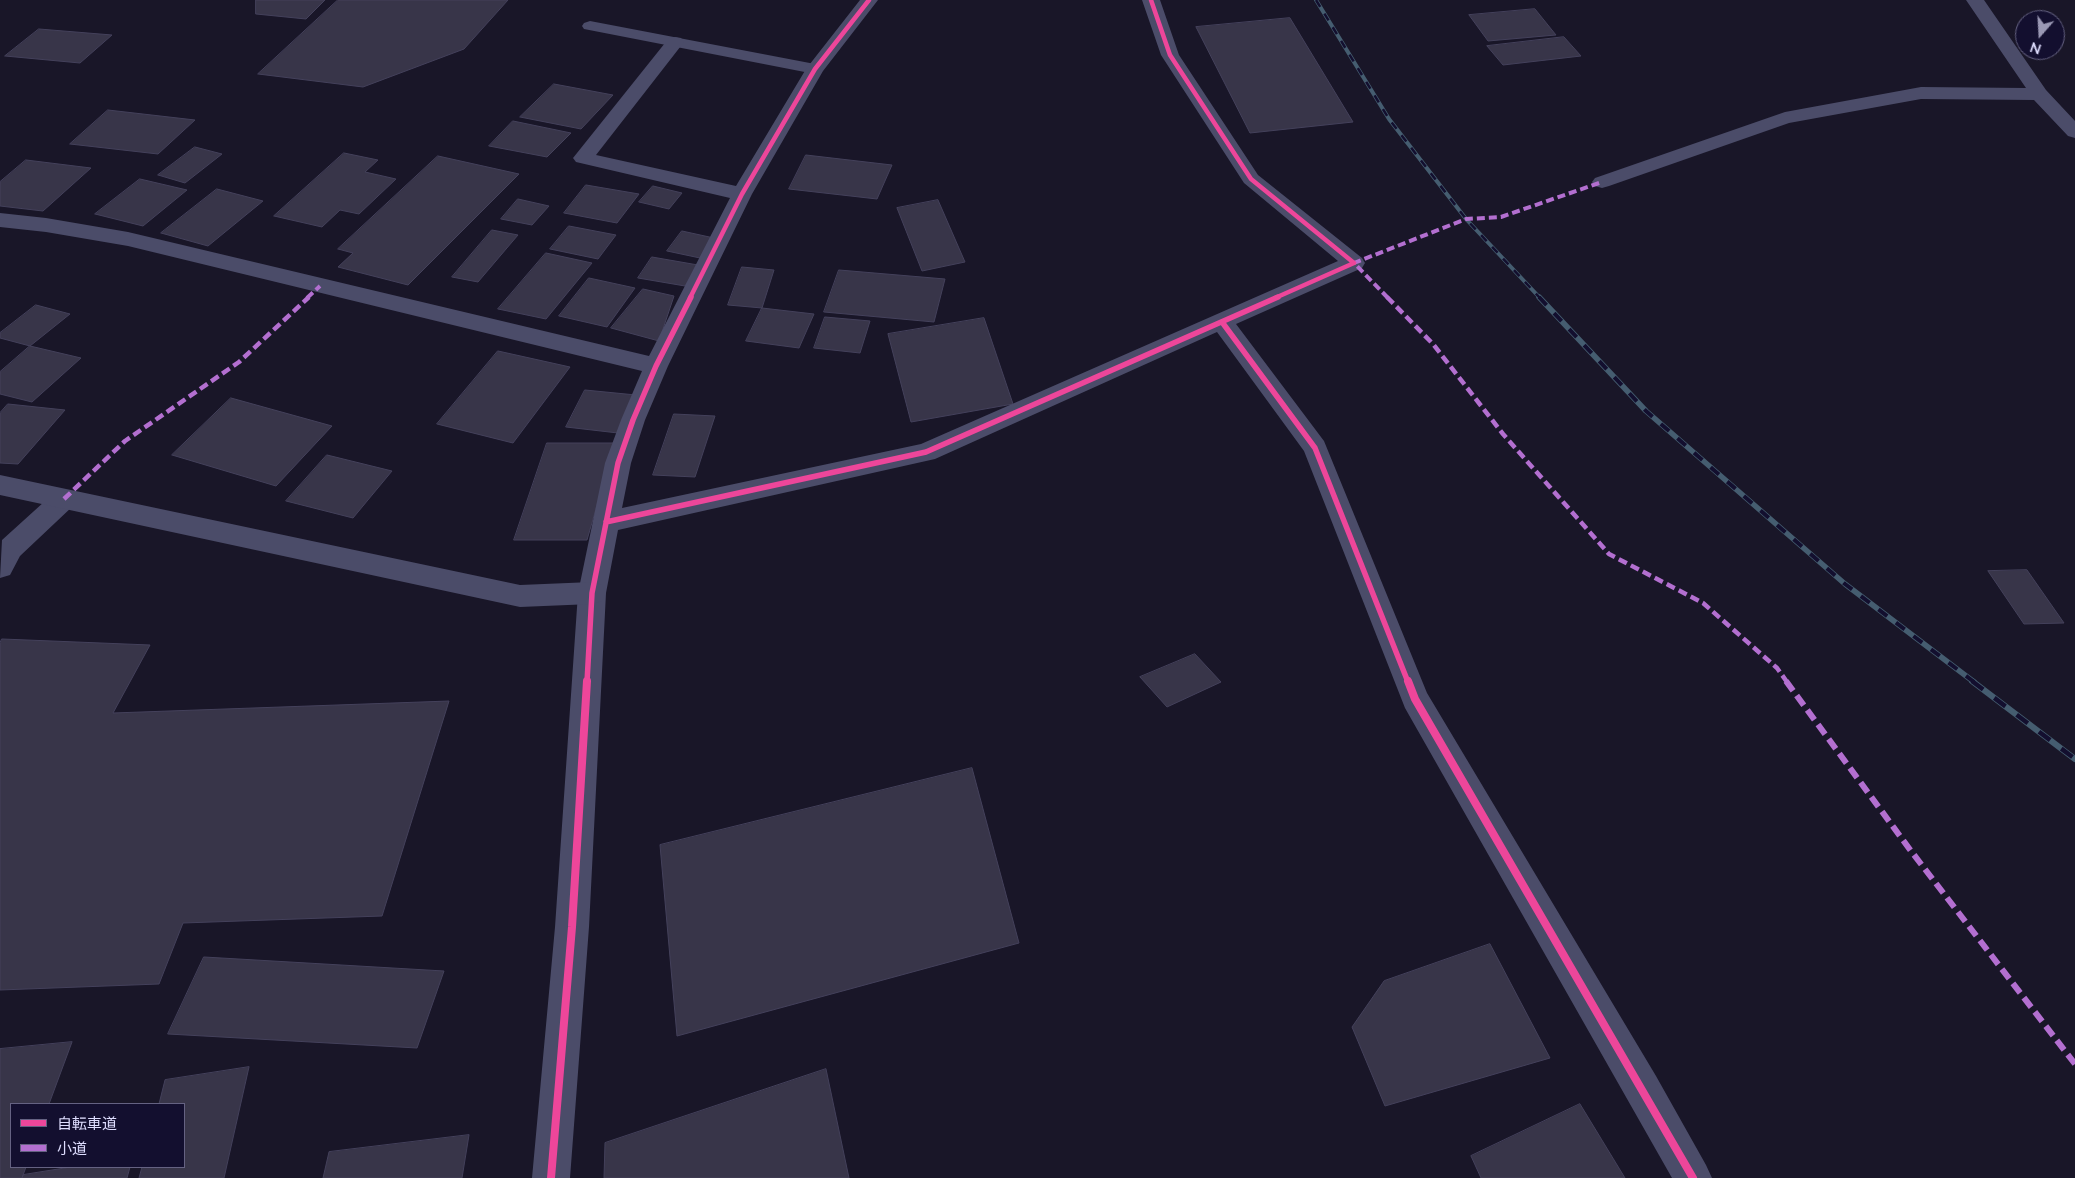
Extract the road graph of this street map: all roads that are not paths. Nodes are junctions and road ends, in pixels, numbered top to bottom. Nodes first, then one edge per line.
1 (869, 0) edge
2 (1151, 0) edge
3 (1975, 0) edge
4 (590, 26) dead end
5 (675, 42) junction
6 (815, 69) junction
7 (2039, 94) junction
8 (2075, 132) edge
9 (1602, 182) dead end
10 (742, 194) junction
11 (0, 220) edge
12 (1222, 322) junction
13 (656, 366) junction
14 (0, 485) edge
15 (64, 498) junction
16 (606, 522) junction
17 (0, 567) edge
18 (592, 593) junction
19 (551, 1178) edge
20 (1692, 1178) edge

1 - 6 street
2 - 12 street
3 - 7 street
4 - 5 lane
5 - 6 lane
5 - 10 street
6 - 10 street
7 - 8 street
7 - 9 street
10 - 13 street
11 - 13 street
12 - 16 street
12 - 20 street
13 - 16 street
14 - 15 street
15 - 17 street
15 - 18 street
16 - 18 street
18 - 19 street

